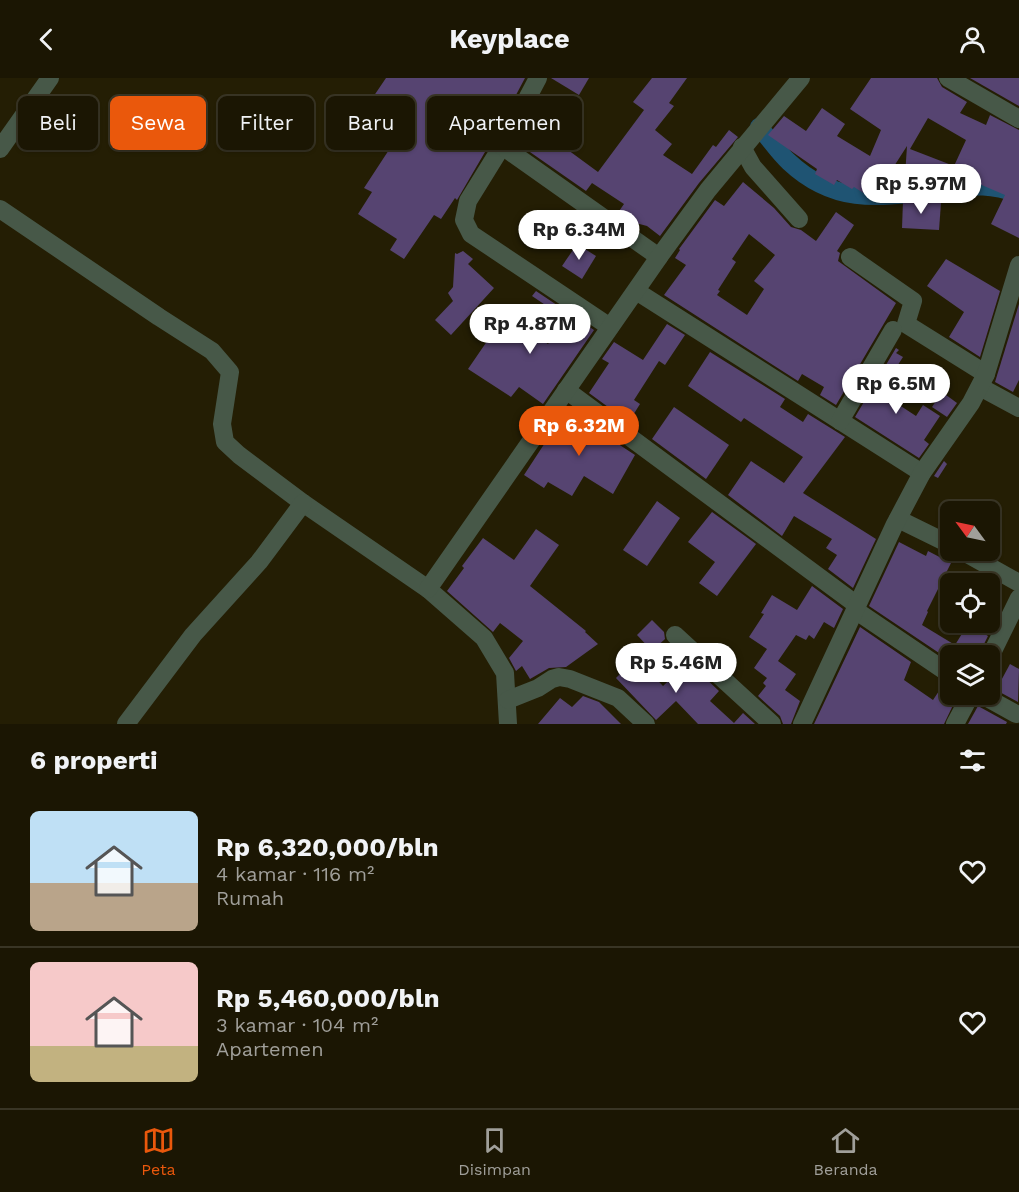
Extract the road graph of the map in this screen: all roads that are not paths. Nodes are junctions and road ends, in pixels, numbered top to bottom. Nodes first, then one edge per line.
1 (50, 78) edge
2 (538, 78) edge
3 (801, 78) edge
4 (948, 78) edge
5 (528, 96) edge
6 (1019, 119) edge
7 (742, 147) junction
8 (0, 149) edge
9 (500, 150) edge
10 (508, 150) edge
11 (0, 209) edge
12 (800, 219) dead end
13 (659, 257) junction
14 (850, 257) dead end
15 (1019, 265) edge
16 (636, 291) junction
17 (1014, 297) edge
18 (610, 327) junction
19 (893, 330) dead end
20 (983, 380) junction
21 (566, 390) junction
22 (1019, 408) edge
23 (840, 421) junction
24 (922, 473) junction
25 (303, 503) junction
26 (898, 519) junction
27 (940, 540) edge
28 (980, 561) edge
29 (1019, 583) edge
30 (428, 589) junction
31 (1019, 598) edge
32 (856, 608) junction
33 (675, 636) dead end
34 (996, 645) edge
35 (940, 667) edge
36 (508, 700) junction
37 (1000, 704) edge
38 (965, 705) edge
39 (1018, 713) edge
40 (126, 724) edge
41 (508, 724) edge
42 (646, 724) edge
43 (772, 724) edge
44 (802, 724) edge
45 (955, 724) edge

1 - 8 street
2 - 5 street
3 - 7 street
4 - 6 street
7 - 12 street
7 - 13 street
9 - 18 street
10 - 13 street
11 - 25 street
13 - 16 street
14 - 20 street
15 - 17 street
16 - 18 street
16 - 23 street
17 - 20 street
18 - 21 street
19 - 23 street
20 - 22 street
20 - 24 street
21 - 30 street
21 - 32 street
23 - 24 street
24 - 26 street
25 - 30 street
25 - 40 street
26 - 27 street
26 - 32 street
28 - 29 street
30 - 36 street
31 - 34 street
32 - 35 street
32 - 44 street
33 - 43 street
36 - 41 street
36 - 42 street
37 - 39 street
38 - 45 street

